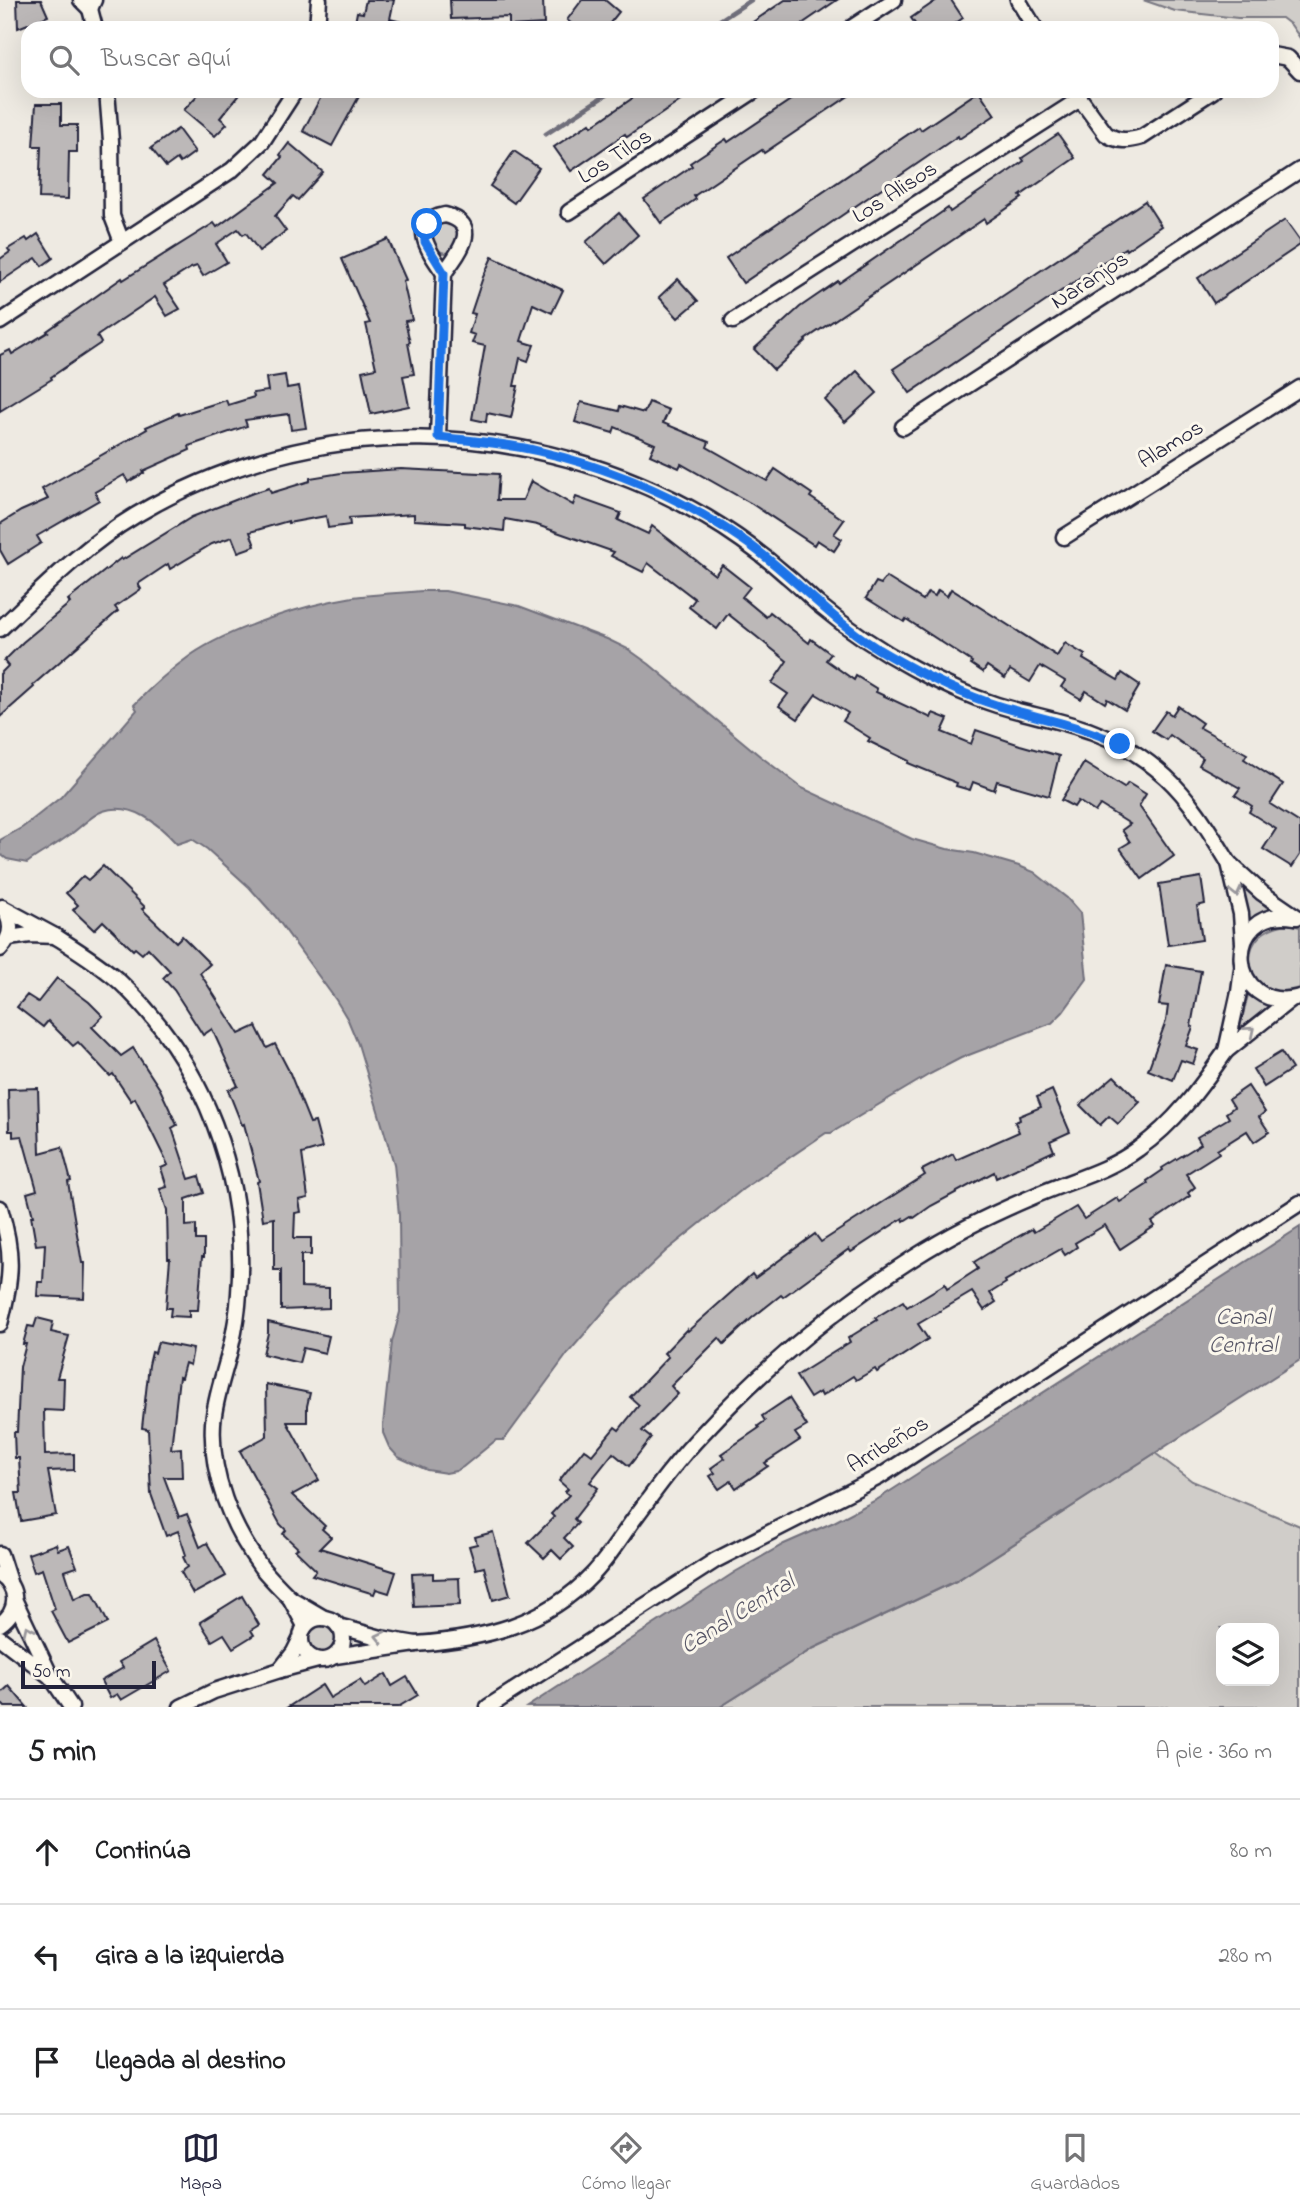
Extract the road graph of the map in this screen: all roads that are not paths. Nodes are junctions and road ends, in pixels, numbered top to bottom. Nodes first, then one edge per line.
1 (319, 0) edge
2 (894, 0) edge
3 (1018, 0) edge
4 (89, 3) edge
5 (94, 21) edge
6 (318, 21) edge
7 (862, 21) edge
8 (1031, 21) edge
9 (1279, 56) edge
10 (1300, 71) edge
11 (108, 98) edge
12 (291, 98) edge
13 (743, 98) edge
14 (1073, 98) edge
15 (1080, 98) edge
16 (1202, 98) edge
17 (1300, 170) edge
18 (569, 212) dead end
19 (122, 242) junction
20 (444, 273) dead end
21 (733, 321) dead end
22 (0, 323) edge
23 (1300, 388) edge
24 (903, 427) dead end
25 (438, 437) junction
26 (1064, 537) dead end
27 (0, 629) edge
28 (1228, 863) junction
29 (1, 907) edge
30 (1298, 918) edge
31 (55, 936) junction
32 (4, 943) edge
33 (1243, 943) junction
34 (1242, 967) junction
35 (1295, 998) edge
36 (1226, 1051) junction
37 (1300, 1203) edge
38 (0, 1208) edge
39 (1, 1316) edge
40 (0, 1554) edge
41 (5, 1579) edge
42 (290, 1598) junction
43 (15, 1601) junction
44 (324, 1618) junction
45 (0, 1624) edge
46 (338, 1626) junction
47 (303, 1633) junction
48 (0, 1638) edge
49 (416, 1644) junction
50 (335, 1656) junction
51 (318, 1660) junction
52 (280, 1670) junction
53 (51, 1678) junction
54 (71, 1707) edge
55 (181, 1707) edge
56 (488, 1707) edge

1 - 6 street
2 - 7 street
3 - 8 street
4 - 5 street
9 - 10 street
11 - 19 street
12 - 19 street
13 - 18 street, Los Tilos
14 - 21 street, Los Alisos
15 - 16 street
17 - 24 street, Naranjos
19 - 22 street
20 - 25 street
23 - 26 street, Alamos
25 - 27 street
25 - 28 street
28 - 30 street
28 -> 33 street
29 - 31 street
29 - 32 street
30 - 33 street
31 - 32 street
31 - 42 street
33 - 34 street
34 - 35 street
34 - 36 street
36 -> 35 street
36 - 49 street
37 - 56 street, Arribeños
38 - 39 street
40 - 41 street
41 - 43 street
42 - 44 street
42 - 47 street
43 - 45 street
53 -> 43 street
44 - 46 street
44 - 47 street
49 -> 46 street
46 - 50 street
47 - 51 street
47 - 52 street
48 - 53 street
49 - 50 street
50 - 51 street
51 - 52 street
52 - 55 street
53 - 54 street

